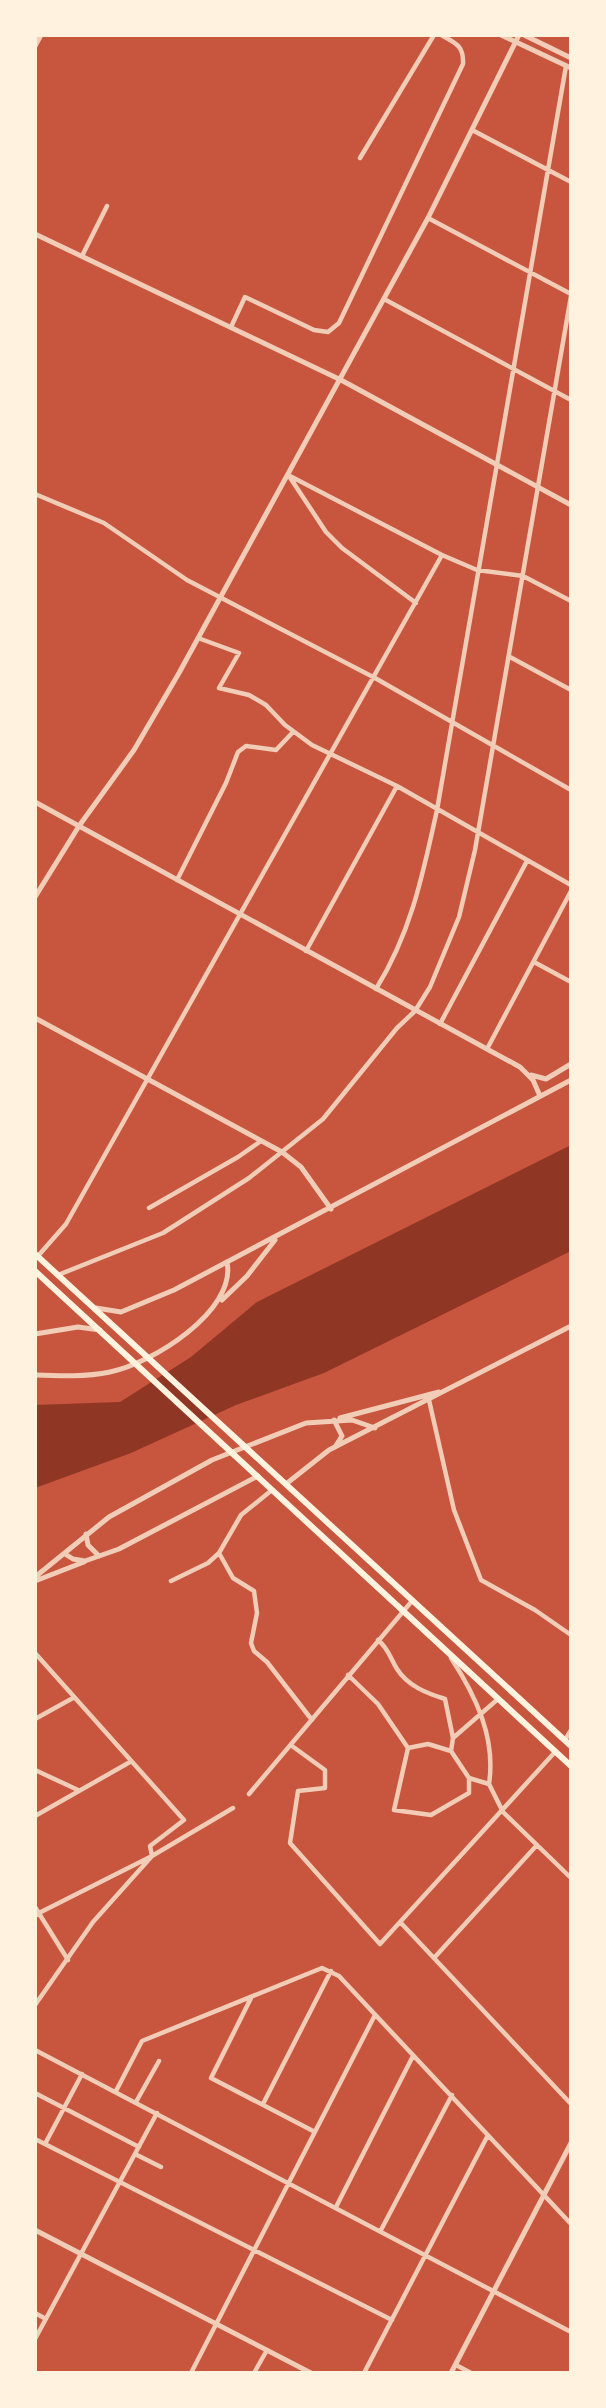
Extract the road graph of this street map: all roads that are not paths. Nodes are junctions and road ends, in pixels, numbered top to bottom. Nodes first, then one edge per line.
1 (41, 35) edge
2 (434, 35) edge
3 (441, 35) edge
4 (501, 35) edge
5 (521, 35) edge
6 (516, 42) junction
7 (35, 46) edge
8 (571, 58) edge
9 (569, 67) edge
10 (474, 131) junction
11 (360, 158) dead end
12 (547, 169) junction
13 (571, 182) edge
14 (107, 206) dead end
15 (428, 218) junction
16 (35, 234) edge
17 (82, 256) junction
18 (529, 272) junction
19 (571, 295) edge
20 (384, 299) junction
21 (231, 327) junction
22 (511, 368) junction
23 (341, 380) junction
24 (555, 391) junction
25 (571, 400) edge
26 (498, 466) junction
27 (288, 475) junction
28 (538, 488) junction
29 (35, 494) edge
30 (571, 505) edge
31 (442, 555) junction
32 (477, 570) junction
33 (523, 576) junction
34 (220, 598) junction
35 (571, 601) edge
36 (416, 603) junction
37 (198, 638) junction
38 (510, 657) junction
39 (375, 678) junction
40 (571, 690) edge
41 (452, 722) junction
42 (293, 732) junction
43 (493, 746) junction
44 (331, 753) junction
45 (397, 786) junction
46 (571, 790) edge
47 (35, 802) edge
48 (437, 810) junction
49 (79, 826) junction
50 (477, 832) junction
51 (527, 861) junction
52 (177, 880) junction
53 (571, 885) edge
54 (571, 891) edge
55 (35, 897) edge
56 (239, 914) junction
57 (306, 951) junction
58 (534, 962) junction
59 (571, 982) edge
60 (376, 989) junction
61 (415, 1011) junction
62 (35, 1018) edge
63 (440, 1024) junction
64 (487, 1050) junction
65 (571, 1064) edge
66 (520, 1068) junction
67 (148, 1079) junction
68 (571, 1080) edge
69 (540, 1096) junction
70 (261, 1140) junction
71 (282, 1152) junction
72 (149, 1208) dead end
73 (331, 1209) junction
74 (280, 1235) junction
75 (36, 1255) edge
76 (227, 1262) junction
77 (35, 1270) edge
78 (58, 1275) junction
79 (39, 1278) edge
80 (214, 1307) junction
81 (96, 1308) junction
82 (80, 1312) junction
83 (121, 1312) junction
84 (115, 1324) junction
85 (571, 1326) edge
86 (78, 1327) junction
87 (100, 1330) junction
88 (35, 1334) edge
89 (35, 1375) edge
90 (453, 1387) junction
91 (429, 1400) junction
92 (334, 1420) junction
93 (375, 1428) junction
94 (334, 1447) junction
95 (258, 1476) junction
96 (286, 1484) junction
97 (272, 1490) junction
98 (86, 1534) junction
99 (219, 1553) junction
100 (65, 1554) junction
101 (99, 1556) junction
102 (85, 1561) junction
103 (35, 1579) edge
104 (171, 1581) dead end
105 (412, 1601) junction
106 (403, 1611) junction
107 (571, 1635) edge
108 (378, 1640) junction
109 (448, 1652) junction
110 (35, 1653) edge
111 (348, 1675) junction
112 (74, 1698) junction
113 (498, 1699) junction
114 (482, 1713) junction
115 (35, 1719) edge
116 (312, 1720) junction
117 (571, 1730) edge
118 (453, 1738) junction
119 (565, 1741) junction
120 (292, 1746) junction
121 (571, 1746) edge
122 (408, 1748) junction
123 (451, 1751) junction
124 (555, 1752) junction
125 (130, 1762) junction
126 (571, 1766) edge
127 (35, 1770) edge
128 (469, 1778) junction
129 (489, 1784) junction
130 (79, 1791) junction
131 (249, 1794) dead end
132 (233, 1808) dead end
133 (503, 1812) junction
134 (35, 1816) edge
135 (537, 1845) junction
136 (152, 1856) junction
137 (571, 1878) edge
138 (35, 1907) edge
139 (37, 1914) edge
140 (401, 1923) junction
141 (435, 1958) junction
142 (68, 1960) junction
143 (331, 1971) junction
144 (251, 1997) junction
145 (35, 2005) edge
146 (375, 2015) junction
147 (35, 2050) edge
148 (414, 2056) junction
149 (159, 2061) dead end
150 (82, 2074) junction
151 (116, 2091) junction
152 (35, 2093) edge
153 (452, 2095) junction
154 (136, 2102) junction
155 (263, 2104) junction
156 (571, 2104) edge
157 (64, 2108) junction
158 (157, 2113) junction
159 (315, 2132) junction
160 (488, 2137) junction
161 (35, 2139) edge
162 (571, 2143) edge
163 (45, 2144) junction
164 (139, 2147) junction
165 (135, 2154) junction
166 (160, 2167) dead end
167 (120, 2182) junction
168 (288, 2184) junction
169 (542, 2196) junction
170 (336, 2207) junction
171 (571, 2224) edge
172 (35, 2230) edge
173 (381, 2230) junction
174 (255, 2249) junction
175 (79, 2253) junction
176 (426, 2255) junction
177 (494, 2291) junction
178 (35, 2313) edge
179 (46, 2319) junction
180 (392, 2320) junction
181 (217, 2324) junction
182 (571, 2332) edge
183 (35, 2339) edge
184 (267, 2350) junction
185 (456, 2365) junction
186 (191, 2373) edge
187 (254, 2373) edge
188 (311, 2373) edge
189 (365, 2373) edge
190 (452, 2373) edge
191 (471, 2373) edge

1 - 7 street
2 - 11 street
3 - 21 street
4 - 6 street
5 - 6 street
5 - 8 street
6 - 9 street
6 - 10 street
9 - 12 street
10 - 12 street
10 - 15 street
12 - 13 street
12 - 18 street
14 - 17 street
15 - 18 street
15 - 20 street
16 - 17 street
17 - 21 street
18 - 19 street
18 - 22 street
19 - 24 street
20 - 22 street
20 - 23 street
21 - 23 street
22 - 24 street
22 - 26 street
23 - 26 street
23 - 27 street
24 - 25 street
24 - 28 street
26 - 28 street
26 - 32 street
27 - 31 street
27 - 34 street
27 - 36 street
28 - 30 street
28 - 33 street
29 - 34 street
31 - 32 street
31 - 36 street
32 - 33 street
32 - 41 street
33 - 35 street
33 - 38 street
34 - 37 street
34 - 39 street
36 - 39 street
37 - 42 street
37 - 49 street
38 - 40 street
38 - 43 street
39 - 41 street
39 - 44 street
41 - 43 street
41 - 48 street
42 - 44 street
42 - 52 street
43 - 46 street
43 - 50 street
44 - 45 street
44 - 56 street
45 - 48 street
45 - 57 street
47 - 49 street
48 - 50 street
48 - 60 street
49 - 52 street
49 - 55 street
50 - 51 street
50 - 61 street
51 - 53 street
51 - 63 street
52 - 56 street
54 - 58 street
56 - 57 street
56 - 67 street
57 - 60 street
58 - 59 street
58 - 64 street
60 - 61 street
61 - 63 street
61 - 71 street
62 - 67 street
63 - 64 street
64 - 66 street
65 - 66 street
66 - 69 street
67 - 70 street
67 - 75 street
68 - 69 street
69 - 73 street
70 - 71 street
70 - 72 street
71 - 73 street
71 - 78 street
73 - 74 street
74 - 76 street
74 - 80 street
75 - 78 main road
76 - 80 street
76 - 83 street
77 - 79 main road
78 - 81 main road
79 - 82 main road
80 - 89 street
81 - 83 street
81 - 84 main road
82 - 86 street
82 - 87 main road
83 - 84 street
84 - 96 main road
85 - 90 street
86 - 87 street
86 - 88 street
87 - 95 main road
90 - 91 street
90 - 92 street
91 - 93 street
91 - 107 street
92 - 93 street
92 - 94 street
92 - 98 street
93 - 94 street
94 - 96 street
95 - 97 main road
95 - 101 street
96 - 105 main road
97 - 99 street
97 - 106 main road
98 - 100 street
98 - 101 street
99 - 104 street
99 - 116 street
100 - 102 street
100 - 103 street
101 - 102 street
102 - 103 street
105 - 106 street
105 - 119 main road
106 - 108 street
106 - 109 main road
108 - 111 street
108 - 118 street
109 - 113 main road
109 - 114 street
110 - 112 street
111 - 116 street
111 - 122 street
112 - 115 street
112 - 125 street
113 - 114 street
113 - 124 main road
114 - 118 street
114 - 129 street
116 - 120 street
117 - 119 street
118 - 123 street
119 - 121 main road
119 - 124 main road
120 - 131 street
120 - 140 street
122 - 123 street
122 - 128 street
123 - 128 street
124 - 126 main road
124 - 133 street
125 - 130 street
125 - 136 street
127 - 130 street
128 - 129 street
129 - 133 street
130 - 134 street
132 - 136 street
133 - 135 street
133 - 140 street
135 - 137 street
135 - 141 street
136 - 139 street
136 - 142 street
138 - 139 street
139 - 142 street
140 - 141 street
141 - 156 street
142 - 145 street
143 - 144 street
143 - 146 street
143 - 155 street
144 - 151 street
144 - 155 street
146 - 148 street
146 - 159 street
147 - 150 street
148 - 153 street
148 - 170 street
149 - 154 street
150 - 151 street
150 - 157 street
151 - 154 street
152 - 157 street
153 - 160 street
153 - 173 street
154 - 158 street
155 - 159 street
157 - 163 street
157 - 164 street
158 - 164 street
158 - 168 street
159 - 168 street
160 - 169 street
160 - 176 street
161 - 163 street
162 - 169 street
163 - 167 street
164 - 165 street
165 - 166 street
165 - 167 street
167 - 174 street
167 - 175 street
168 - 170 street
168 - 174 street
169 - 171 street
169 - 177 street
170 - 173 street
172 - 175 street
173 - 176 street
174 - 180 street
174 - 181 street
175 - 179 street
175 - 181 street
176 - 177 street
176 - 180 street
177 - 182 street
177 - 185 street
178 - 179 street
179 - 183 street
180 - 189 street
181 - 184 street
181 - 186 street
184 - 187 street
184 - 188 street
185 - 190 street
185 - 191 street

